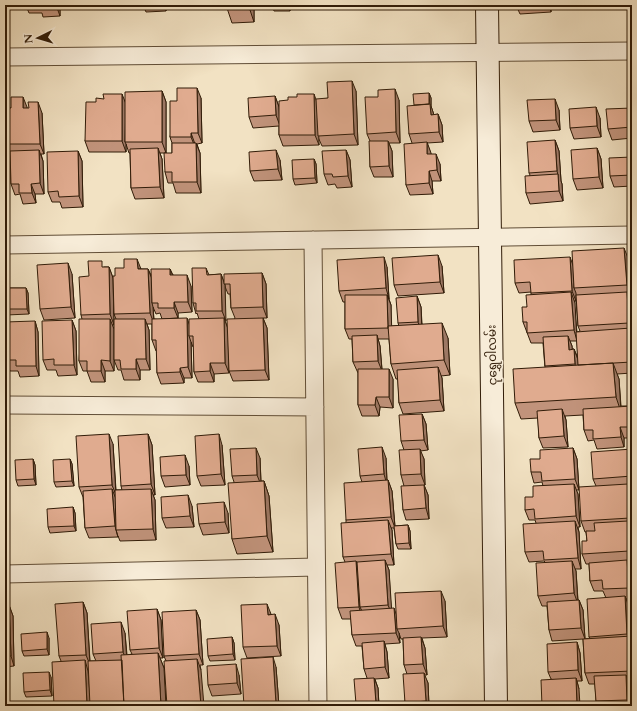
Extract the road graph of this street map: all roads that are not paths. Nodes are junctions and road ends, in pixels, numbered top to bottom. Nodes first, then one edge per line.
1 (487, 5) edge
2 (632, 51) edge
3 (488, 52) junction
4 (5, 57) edge
5 (632, 235) edge
6 (490, 236) junction
7 (313, 240) junction
8 (5, 245) edge
9 (5, 405) edge
10 (315, 407) junction
11 (316, 567) junction
12 (5, 574) edge
13 (318, 706) edge
14 (496, 706) edge

1 - 3 street, ငုရွှေဝါလမ်း
2 - 3 street
3 - 4 street
3 - 6 street, ငုရွှေဝါလမ်း
5 - 6 street
6 - 7 street
6 - 14 street, ငုရွှေဝါလမ်း
7 - 8 street
7 - 10 street
9 - 10 street
10 - 11 street
11 - 12 street
11 - 13 street

